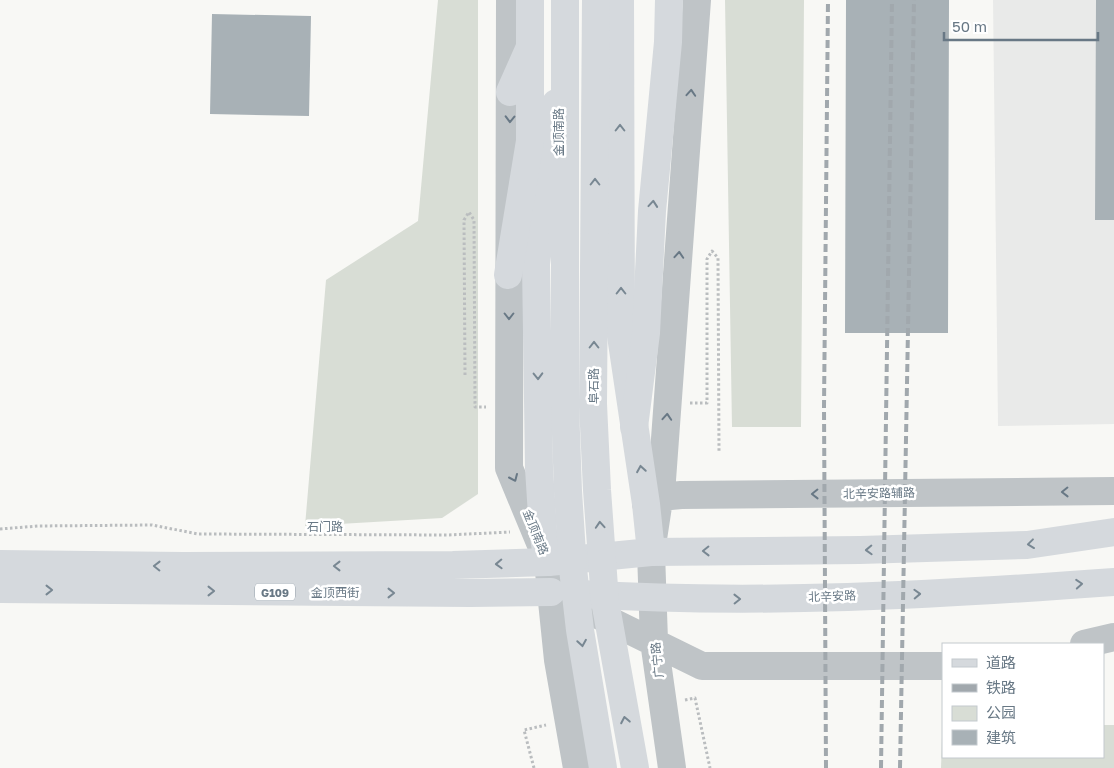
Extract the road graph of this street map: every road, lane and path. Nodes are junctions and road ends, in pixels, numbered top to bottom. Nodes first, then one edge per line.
1 (510, 0) edge
2 (530, 0) edge
3 (558, 0) edge
4 (565, 0) edge
5 (596, 0) edge
6 (620, 0) edge
7 (669, 0) edge
8 (697, 0) edge
9 (530, 47) junction
10 (558, 83) junction
11 (510, 92) junction
12 (530, 141) junction
13 (536, 264) junction
14 (508, 276) junction
15 (465, 375) dead end
16 (687, 404) dead end
17 (495, 407) dead end
18 (634, 427) junction
19 (719, 452) dead end
20 (1114, 491) edge
21 (653, 500) junction
22 (0, 529) edge
23 (535, 532) junction
24 (1114, 532) edge
25 (651, 552) junction
26 (548, 562) junction
27 (0, 564) edge
28 (1114, 582) edge
29 (0, 589) edge
30 (551, 592) junction
31 (653, 598) junction
32 (1114, 638) edge
33 (654, 641) junction
34 (1089, 643) edge
35 (942, 666) edge
36 (679, 702) dead end
37 (550, 724) dead end
38 (534, 768) edge
39 (577, 768) edge
40 (603, 768) edge
41 (635, 768) edge
42 (672, 768) edge
43 (710, 768) edge

1 - 11 street, 金顶南路
2 - 9 main road
3 - 10 main road, 金顶南路
4 -> 40 main road
41 -> 5 main road, 阜石路
18 -> 6 main road
18 -> 7 main road
21 -> 8 street
9 - 11 main road
9 - 12 main road
10 - 13 main road
10 - 26 main road, 金顶南路
11 -> 14 street, 金顶南路
12 - 13 main road
12 - 14 main road
13 -> 26 main road
14 -> 23 street, 金顶南路
15 - 17 path
16 - 19 path
21 -> 18 main road
20 -> 21 street, 北辛安路辅路
21 - 25 main road
22 - 23 path, 石门路
23 - 26 street, 金顶南路
24 -> 25 main road
25 - 26 main road
25 - 31 street, 广宁路
26 -> 27 main road, G109
26 - 30 street
31 -> 28 main road, 北辛安路
29 -> 30 main road, 金顶西街 / G109
30 - 31 main road, 北辛安路
30 - 33 street
30 - 39 street
31 - 33 street, 广宁路
32 - 34 street
33 - 35 street
33 - 42 street, 广宁路
36 - 43 path
37 - 38 path

